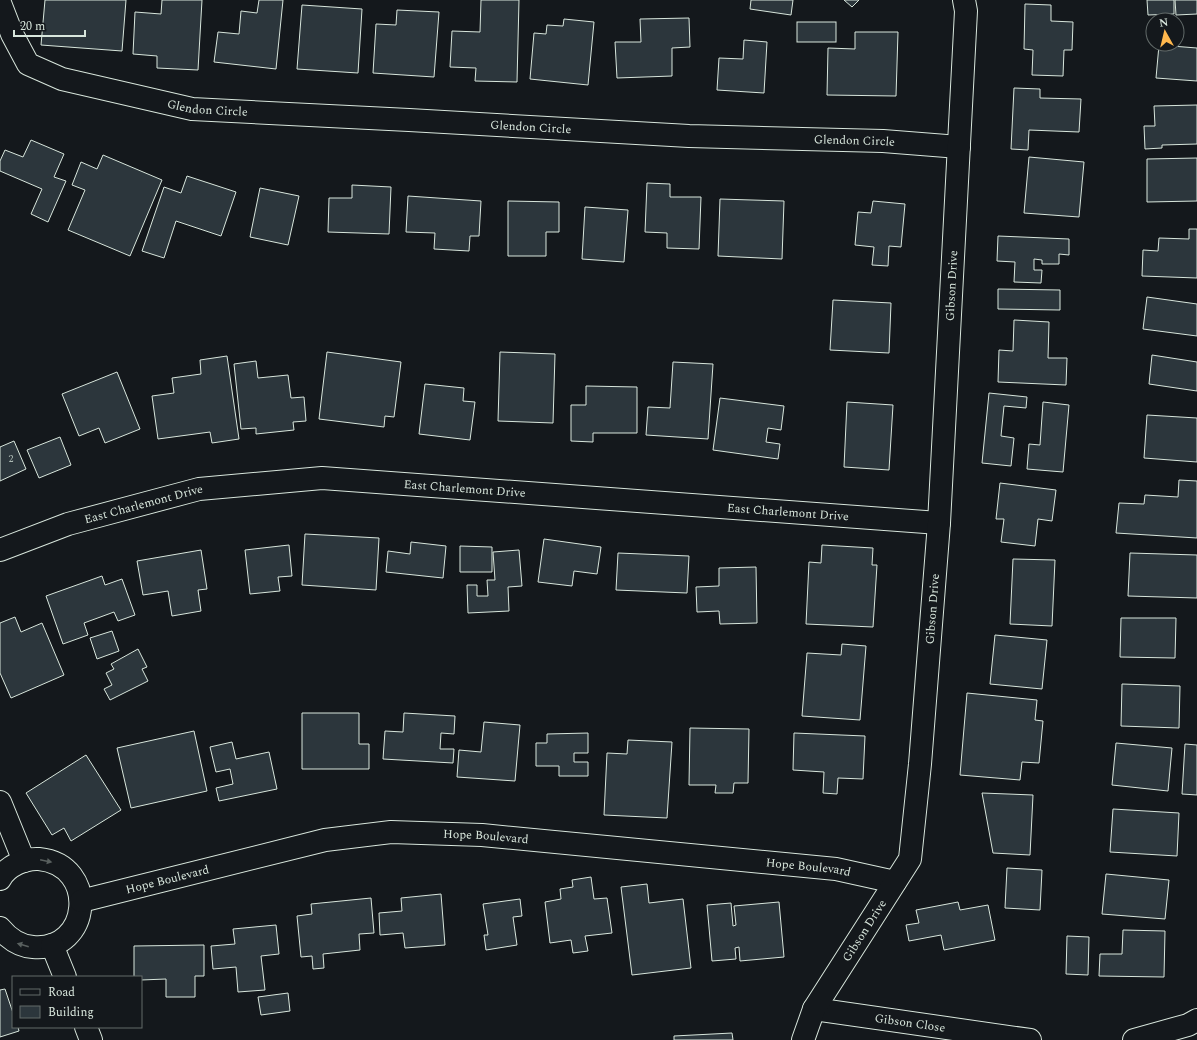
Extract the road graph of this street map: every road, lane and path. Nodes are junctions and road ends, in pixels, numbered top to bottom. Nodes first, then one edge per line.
1 (964, 0) edge
2 (0, 3) edge
3 (959, 147) junction
4 (939, 524) junction
5 (0, 550) edge
6 (0, 802) edge
7 (24, 861) junction
8 (0, 879) edge
9 (895, 882) junction
10 (81, 901) junction
11 (0, 928) edge
12 (52, 945) junction
13 (65, 976) edge
14 (814, 1009) junction
15 (1197, 1020) edge
16 (86, 1028) edge
17 (91, 1040) edge
18 (803, 1040) edge
19 (1030, 1040) edge
20 (1134, 1040) edge

1 - 3 street
2 - 3 street, Glendon Circle
3 - 4 street, Gibson Drive
4 - 5 street, East Charlemont Drive
4 - 9 street, Gibson Drive
6 - 7 street
7 - 8 street
7 -> 10 street
9 - 10 street, Hope Boulevard
9 - 14 street, Gibson Drive
10 - 12 street
12 -> 11 street
12 - 13 street
14 - 18 street, Gibson Drive
14 - 19 street, Gibson Close
15 - 20 street
16 - 17 street

